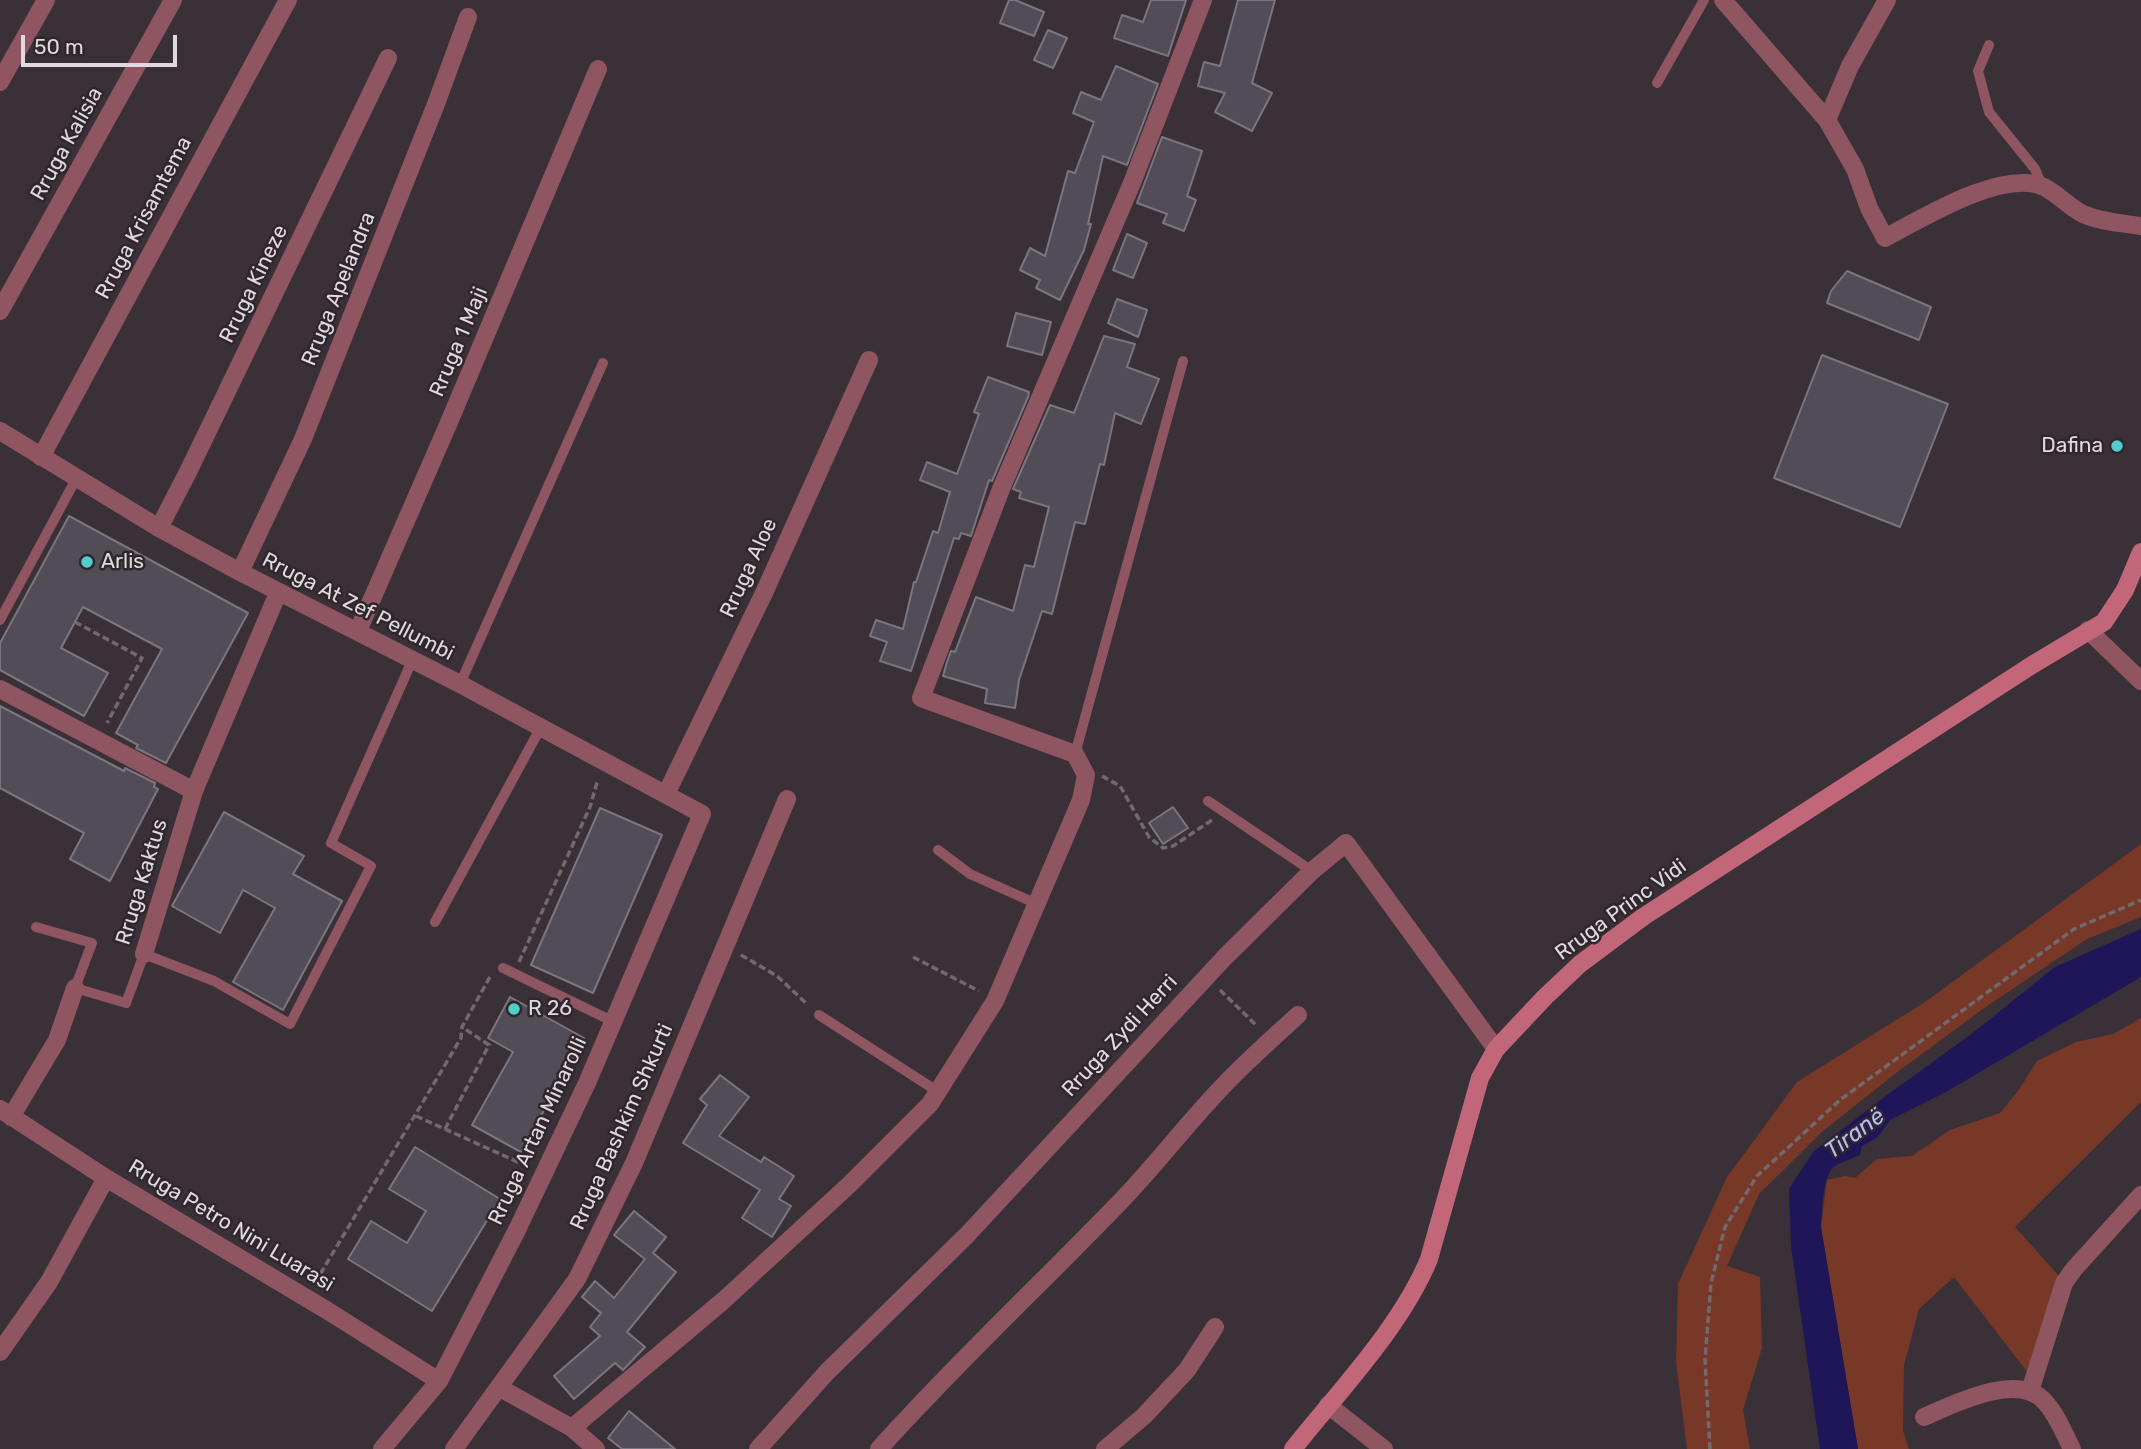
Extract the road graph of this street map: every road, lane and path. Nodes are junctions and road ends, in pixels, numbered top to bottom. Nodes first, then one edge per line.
1 (46, 0) edge
2 (173, 0) edge
3 (288, 0) edge
4 (1203, 0) edge
5 (1703, 0) edge
6 (1723, 0) edge
7 (1887, 0) edge
8 (468, 17) dead end
9 (1989, 45) dead end
10 (388, 58) dead end
11 (598, 69) dead end
12 (0, 82) edge
13 (1657, 83) dead end
14 (1827, 120) junction
15 (2042, 186) junction
16 (2141, 226) edge
17 (0, 311) edge
18 (869, 360) dead end
19 (1183, 361) dead end
20 (603, 363) dead end
21 (0, 431) edge
22 (41, 457) junction
23 (76, 479) junction
24 (159, 528) junction
25 (2141, 552) edge
26 (240, 572) junction
27 (278, 593) junction
28 (0, 620) edge
29 (75, 622) dead end
30 (2088, 630) junction
31 (358, 631) junction
32 (412, 661) junction
33 (2141, 681) edge
34 (460, 684) junction
35 (0, 690) edge
36 (541, 727) junction
37 (98, 741) junction
38 (1075, 754) junction
39 (604, 761) junction
40 (1086, 775) junction
41 (194, 791) junction
42 (666, 794) junction
43 (787, 799) dead end
44 (1208, 801) dead end
45 (702, 814) joint
46 (1197, 829) dead end
47 (938, 850) dead end
48 (1312, 872) junction
49 (2141, 900) edge
50 (1037, 904) junction
51 (435, 922) dead end
52 (36, 927) dead end
53 (725, 945) junction
54 (144, 954) junction
55 (913, 957) dead end
56 (509, 971) junction
57 (1206, 977) junction
58 (75, 988) junction
59 (995, 1001) junction
60 (819, 1015) joint
61 (1298, 1015) dead end
62 (614, 1022) junction
63 (461, 1027) junction
64 (1271, 1040) junction
65 (1496, 1049) junction
66 (937, 1091) junction
67 (6, 1113) edge
68 (416, 1116) junction
69 (444, 1129) junction
70 (544, 1173) junction
71 (106, 1178) junction
72 (2141, 1195) edge
73 (306, 1298) junction
74 (1215, 1327) dead end
75 (0, 1352) edge
76 (439, 1381) junction
77 (500, 1388) junction
78 (2030, 1391) junction
79 (1328, 1405) junction
80 (1924, 1417) dead end
81 (572, 1429) junction
82 (382, 1449) edge
83 (454, 1449) edge
84 (596, 1449) edge
85 (758, 1449) edge
86 (879, 1449) edge
87 (1105, 1449) edge
88 (1293, 1449) edge
89 (1384, 1449) edge
90 (1710, 1449) edge
91 (2072, 1449) edge

1 - 12 street
2 - 17 street, Rruga Kalisia
3 - 22 street, Rruga Krisamtema
4 - 38 street
5 - 13 lane
6 - 14 street
7 - 14 street
8 - 26 street, Rruga Apelandra
9 - 15 lane
10 - 24 street, Rruga Kineze
11 - 31 street, Rruga 1 Maji
14 - 15 street
15 - 16 street
18 - 42 street, Rruga Aloe
19 - 38 lane
20 - 34 lane
21 - 22 street, Rruga At Zef Pellumbi
22 - 23 street, Rruga At Zef Pellumbi
23 - 24 street, Rruga At Zef Pellumbi
23 - 28 lane
24 - 26 street, Rruga At Zef Pellumbi
25 - 30 street, Rruga Princ Vidi
26 - 27 street, Rruga At Zef Pellumbi
27 - 31 street, Rruga At Zef Pellumbi
27 - 41 street, Rruga Kaktus
29 - 37 path
30 - 33 street
30 - 65 street, Rruga Princ Vidi
31 - 32 street, Rruga At Zef Pellumbi
32 - 34 street, Rruga At Zef Pellumbi
32 - 54 lane
34 - 36 street, Rruga At Zef Pellumbi
35 - 37 street
36 - 39 street, Rruga At Zef Pellumbi
36 - 51 lane
37 - 41 street
38 - 40 street
39 - 42 street, Rruga At Zef Pellumbi
39 - 56 path
40 - 46 path
40 - 50 street
41 - 54 street, Rruga Kaktus
42 - 45 street, Rruga At Zef Pellumbi
43 - 53 street, Rruga Bashkim Shkurti
44 - 48 lane
45 - 62 street, Rruga Artan Minarolli
47 - 50 lane
48 - 57 street, Rruga Zydi Herri
48 - 65 street, Rruga Zydi Herri
49 - 90 path
50 - 59 street
52 - 58 lane
53 - 60 path
53 - 77 street, Rruga Bashkim Shkurti
54 - 58 lane, Rruga Kaktus
55 - 59 path
56 - 62 lane
56 - 63 path
57 - 64 path
57 - 85 street, Rruga Zydi Herri
58 - 67 street
59 - 66 street
60 - 66 lane
61 - 64 street
62 - 70 street, Rruga Artan Minarolli
63 - 68 path
63 - 69 path
64 - 86 street
65 - 79 street, Rruga Princ Vidi
66 - 81 street
67 - 71 street, Rruga Petro Nini Luarasi
68 - 69 path
68 - 73 path
69 - 70 path
70 - 76 street, Rruga Artan Minarolli
71 - 73 street, Rruga Petro Nini Luarasi
71 - 75 street
72 - 78 street
73 - 76 street, Rruga Petro Nini Luarasi
74 - 87 street
76 - 82 street, Rruga Artan Minarolli
77 - 81 street
77 - 83 street, Rruga Bashkim Shkurti
78 - 80 street
78 - 91 street
79 - 88 street, Rruga Princ Vidi
79 - 89 street
81 - 84 street

